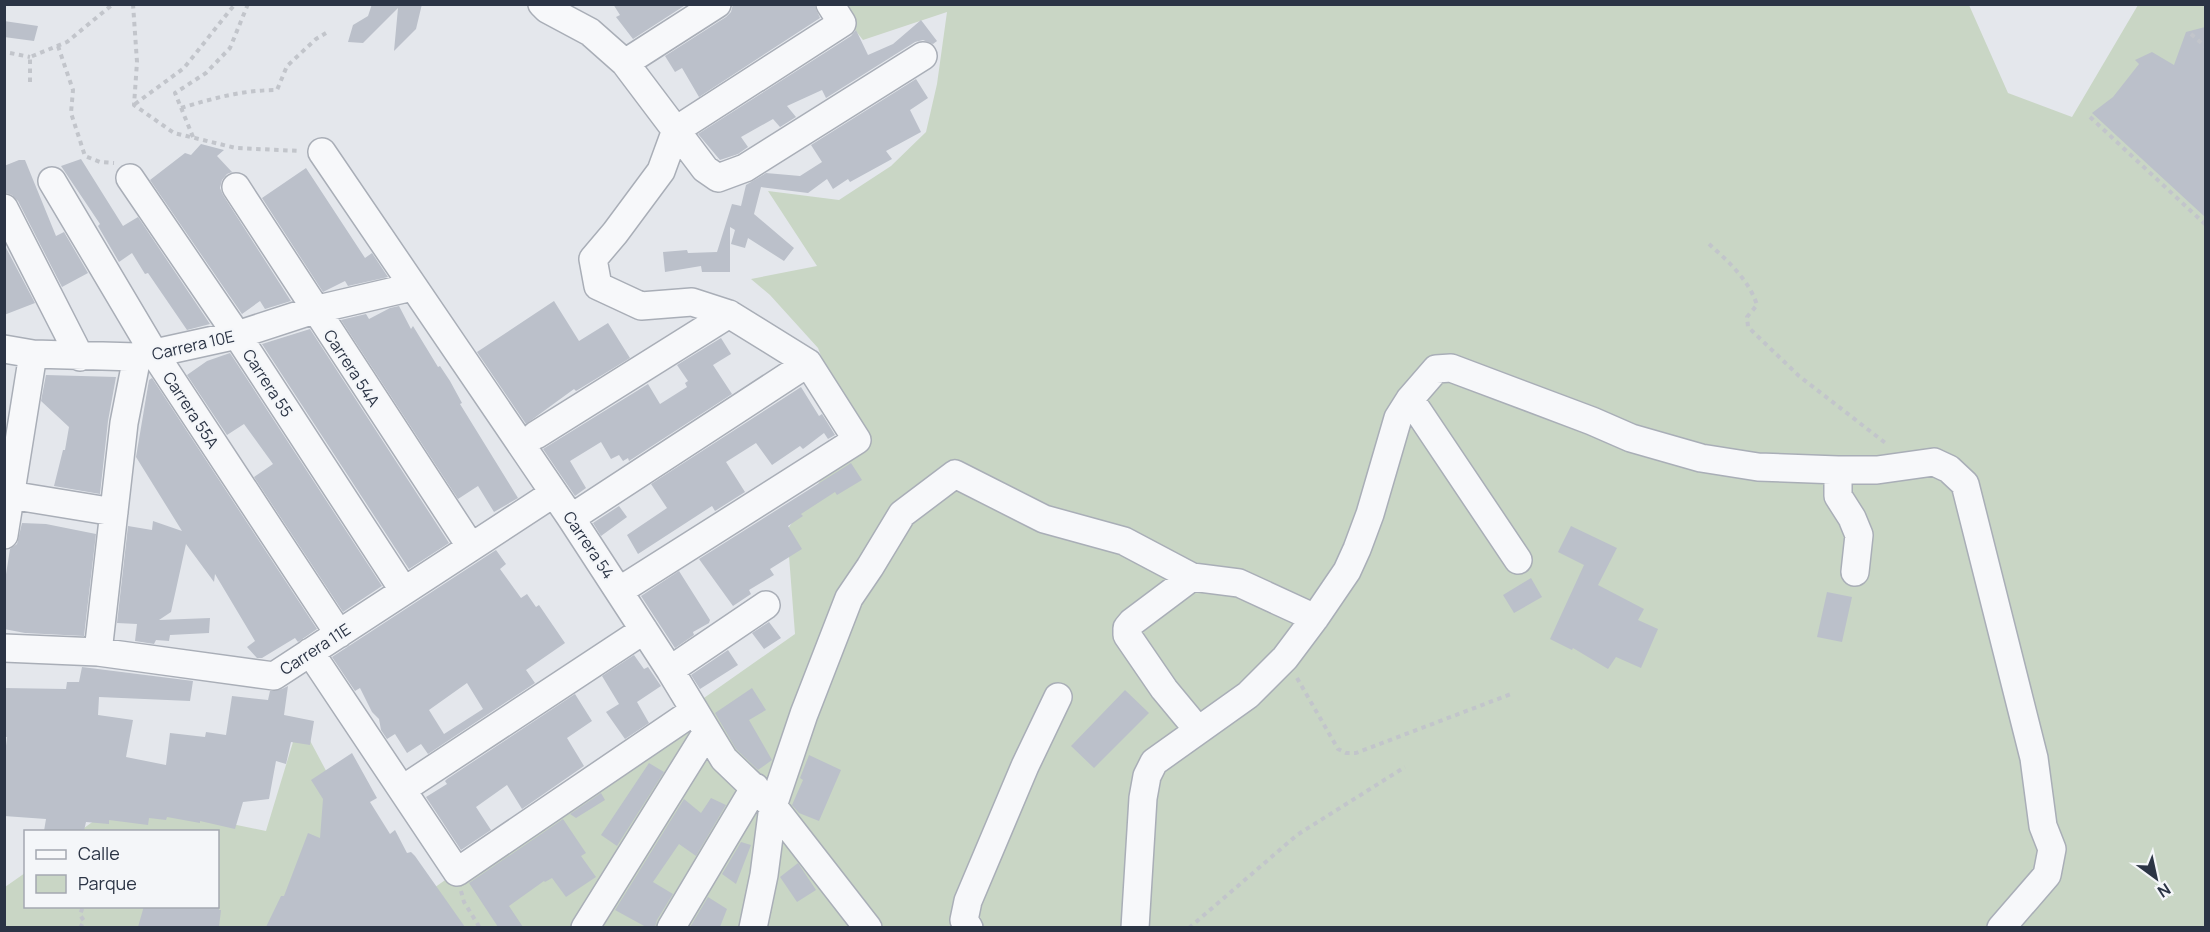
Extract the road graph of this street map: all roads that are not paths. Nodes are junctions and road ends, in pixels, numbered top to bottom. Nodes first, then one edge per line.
1 (717, 4) edge
2 (830, 4) edge
3 (548, 6) edge
4 (923, 56) dead end
5 (625, 63) junction
6 (676, 130) junction
7 (322, 152) road end
8 (130, 178) road end
9 (52, 181) dead end
10 (236, 187) dead end
11 (4, 208) edge
12 (412, 287) junction
13 (314, 310) junction
14 (729, 314) junction
15 (237, 335) junction
16 (4, 349) edge
17 (33, 354) junction
18 (146, 355) junction
19 (80, 357) junction
20 (808, 363) junction
21 (1410, 399) junction
22 (536, 435) dead end
23 (1838, 470) junction
24 (554, 493) junction
25 (7, 495) edge
26 (114, 512) junction
27 (571, 518) junction
28 (4, 535) edge
29 (471, 547) junction
30 (1518, 561) dead end
31 (1855, 572) dead end
32 (1192, 577) junction
33 (404, 591) junction
34 (619, 591) junction
35 (766, 605) dead end
36 (1315, 618) junction
37 (644, 630) junction
38 (339, 634) junction
39 (4, 648) edge
40 (98, 652) junction
41 (310, 652) junction
42 (670, 670) junction
43 (1058, 697) dead end
44 (700, 721) junction
45 (1198, 730) junction
46 (403, 789) junction
47 (764, 796) junction
48 (585, 927) edge
49 (671, 927) edge
50 (753, 927) edge
51 (867, 927) edge
52 (969, 927) edge
53 (1135, 927) edge
54 (2001, 927) edge

1 - 5 street
2 - 6 street
3 - 5 street
4 - 6 street
5 - 6 street
6 - 14 street
7 - 12 street, Carrera 54
8 - 15 street, Carrera 55
9 - 18 street, Carrera 55A
10 - 13 street, Carrera 54A
11 - 19 street
12 - 13 street, Carrera 10E
12 - 24 street, Carrera 54
13 - 15 street, Carrera 10E
13 - 29 street, Carrera 54A
14 - 20 street
14 - 22 street
15 - 18 street, Carrera 10E
15 - 33 street, Carrera 55
16 - 17 street, Carrera 10E
17 - 19 street, Carrera 10E
17 - 25 street
18 - 19 street, Carrera 10E
18 - 26 street
18 - 38 street, Carrera 55A
20 - 27 street
20 - 34 street
21 - 23 street
21 - 30 street
21 - 36 street
23 - 31 street
23 - 54 street
24 - 27 street, Carrera 54
24 - 29 street, Carrera 11E
25 - 26 street
25 - 28 street
26 - 40 street
27 - 34 street, Carrera 54
29 - 33 street, Carrera 11E
32 - 36 street
32 - 45 street
32 - 47 street
33 - 38 street, Carrera 11E
34 - 37 street, Carrera 54
35 - 42 street
36 - 45 street
37 - 42 street, Carrera 54
37 - 46 street
38 - 41 street, Carrera 11E
39 - 40 street, Carrera 11E
40 - 41 street, Carrera 11E
41 - 46 street
42 - 44 street, Carrera 54
43 - 52 street
44 - 46 street
44 - 47 street, Carrera 54
44 - 48 street
45 - 53 street
47 - 49 street
47 - 50 street
47 - 51 street, Carrera 54

